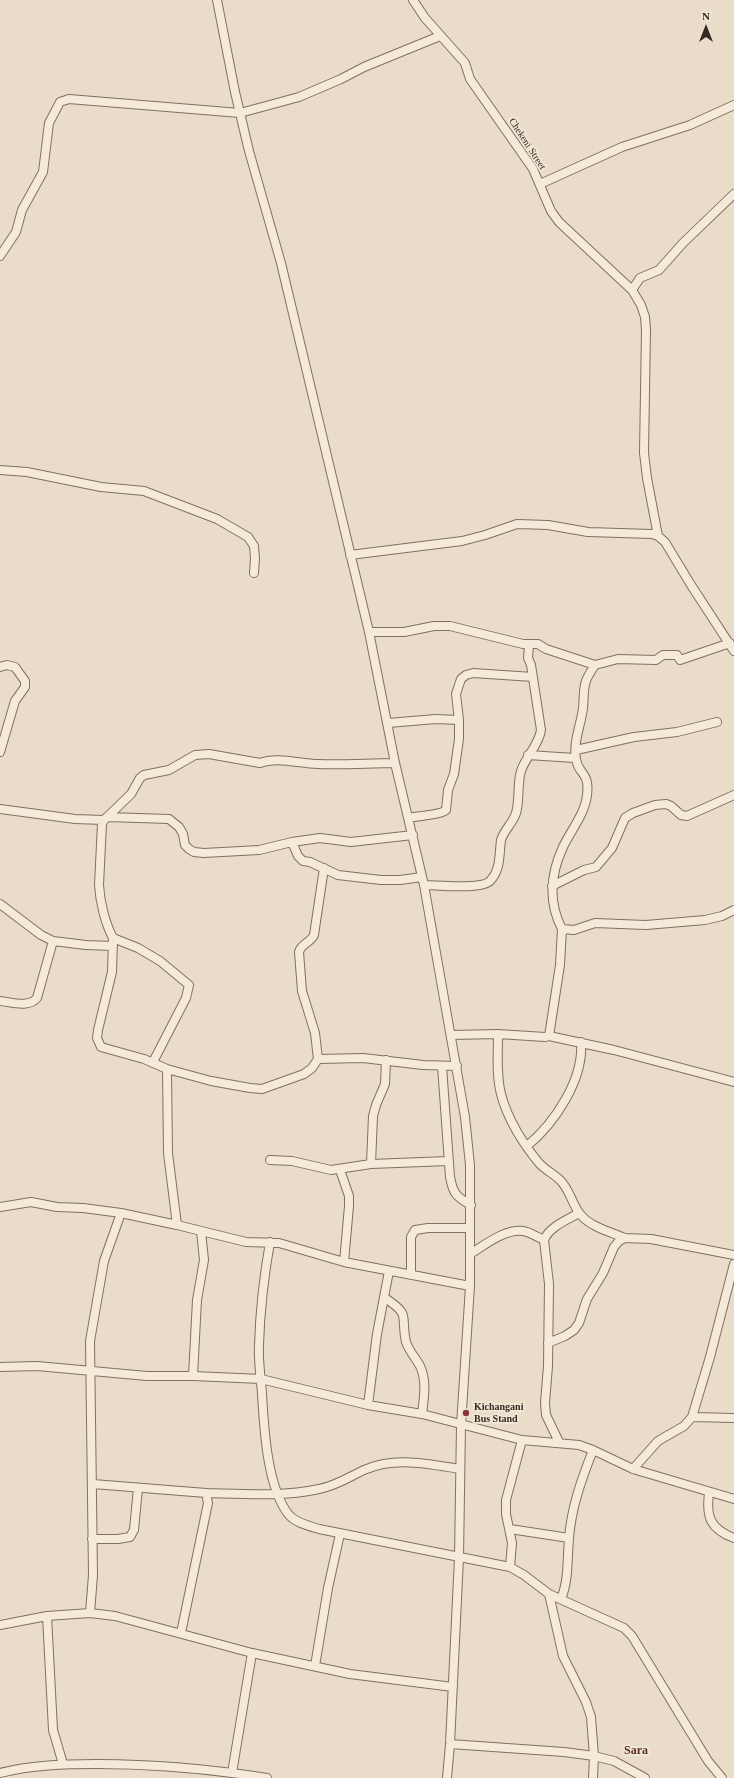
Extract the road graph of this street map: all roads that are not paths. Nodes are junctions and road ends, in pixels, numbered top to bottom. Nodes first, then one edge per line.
1 (217, 0) edge
2 (413, 0) edge
3 (440, 36) junction
4 (734, 105) edge
5 (240, 113) junction
6 (540, 184) junction
7 (734, 194) edge
8 (0, 256) edge
9 (632, 290) junction
10 (0, 470) edge
11 (658, 536) junction
12 (350, 555) junction
13 (254, 573) dead end
14 (369, 632) junction
15 (529, 645) junction
16 (732, 647) edge
17 (595, 665) junction
18 (0, 667) edge
19 (533, 677) junction
20 (459, 720) junction
21 (717, 722) dead end
22 (388, 723) junction
23 (0, 752) edge
24 (576, 754) junction
25 (528, 755) junction
26 (395, 763) junction
27 (734, 795) edge
28 (0, 809) edge
29 (106, 818) junction
30 (408, 818) junction
31 (413, 835) junction
32 (292, 842) junction
33 (324, 868) junction
34 (422, 876) junction
35 (424, 885) junction
36 (552, 886) junction
37 (0, 904) edge
38 (734, 910) edge
39 (562, 929) junction
40 (53, 941) junction
41 (113, 942) junction
42 (0, 1000) edge
43 (498, 1034) junction
44 (451, 1035) junction
45 (549, 1036) junction
46 (581, 1042) junction
47 (318, 1059) junction
48 (386, 1060) junction
49 (153, 1062) junction
50 (442, 1066) junction
51 (457, 1066) junction
52 (167, 1069) junction
53 (734, 1082) edge
54 (527, 1146) junction
55 (270, 1160) dead end
56 (448, 1161) junction
57 (371, 1164) junction
58 (340, 1170) junction
59 (471, 1205) junction
60 (0, 1207) edge
61 (121, 1213) junction
62 (579, 1213) junction
63 (177, 1225) junction
64 (470, 1228) junction
65 (201, 1231) junction
66 (625, 1238) junction
67 (544, 1240) junction
68 (270, 1242) junction
69 (470, 1254) junction
70 (734, 1254) edge
71 (344, 1262) junction
72 (734, 1264) edge
73 (389, 1271) junction
74 (411, 1274) junction
75 (470, 1286) junction
76 (385, 1298) junction
77 (548, 1343) junction
78 (0, 1368) edge
79 (90, 1370) junction
80 (193, 1376) junction
81 (261, 1379) junction
82 (368, 1405) junction
83 (422, 1414) junction
84 (692, 1417) junction
85 (734, 1418) edge
86 (461, 1425) junction
87 (522, 1440) junction
88 (559, 1442) junction
89 (593, 1450) junction
90 (460, 1469) junction
91 (633, 1469) junction
92 (93, 1484) junction
93 (138, 1488) junction
94 (708, 1492) junction
95 (206, 1493) junction
96 (277, 1493) junction
97 (734, 1499) edge
98 (510, 1529) junction
99 (340, 1534) junction
100 (569, 1538) junction
101 (734, 1538) edge
102 (92, 1539) junction
103 (458, 1558) junction
104 (510, 1567) junction
105 (550, 1594) junction
106 (561, 1599) junction
107 (90, 1613) junction
108 (46, 1616) junction
109 (0, 1625) edge
110 (181, 1633) junction
111 (252, 1653) junction
112 (315, 1666) junction
113 (453, 1688) junction
114 (450, 1744) junction
115 (594, 1756) junction
116 (63, 1764) junction
117 (232, 1772) junction
118 (0, 1773) edge
119 (267, 1778) edge
120 (447, 1778) edge
121 (593, 1778) edge
122 (645, 1778) edge
123 (721, 1778) edge

1 - 5 street
2 - 3 street, Chekeni Street
3 - 5 street
3 - 6 street, Chekeni Street
4 - 6 street
5 - 8 street
5 - 12 street
6 - 9 street, Chekeni Street
7 - 9 street
9 - 11 street
10 - 13 street
11 - 12 street
11 - 16 street
12 - 14 street
14 - 15 street
14 - 22 street
15 - 17 street
15 - 19 street
16 - 17 street
17 - 24 street
18 - 23 street
19 - 20 street
19 - 25 street
20 - 22 street
20 - 30 street
21 - 24 street
22 - 26 street
24 - 25 street
24 - 36 street
25 - 35 street
26 - 29 street
26 - 30 street
27 - 36 street
28 - 29 street
29 - 32 street
29 - 41 street
30 - 31 street
31 - 32 street
31 - 34 street
32 - 33 street
33 - 34 street
33 - 47 street
34 - 35 street
35 - 44 street
36 - 39 street
37 - 40 street
38 - 39 street
39 - 45 street
40 - 41 street
40 - 42 street
41 - 49 street
41 - 49 street
43 - 44 street
43 - 45 street
43 - 54 street
44 - 51 street
45 - 46 street
46 - 53 street
46 - 54 street
47 - 48 street
47 - 52 street
48 - 50 street
48 - 57 street
49 - 52 street
50 - 51 street
50 - 56 street
51 - 59 street
52 - 63 street
54 - 62 street
55 - 58 street
56 - 57 street
56 - 59 street
57 - 58 street
58 - 71 street
59 - 64 street
60 - 61 street
61 - 63 street
61 - 79 street
62 - 66 street
62 - 67 street
63 - 65 street
64 - 69 street
64 - 74 street
65 - 68 street
65 - 80 street
66 - 70 street
66 - 77 street
67 - 69 street
67 - 77 street
68 - 71 street
68 - 81 street
69 - 75 street
71 - 73 street
72 - 84 street
73 - 74 street
73 - 76 street
74 - 75 street
75 - 86 street
76 - 82 street
76 - 83 street
77 - 88 street
78 - 79 street
79 - 80 street
79 - 92 street
80 - 81 street
81 - 82 street
81 - 96 street
82 - 83 street
83 - 86 street
84 - 85 street
84 - 91 street
86 - 87 street
86 - 90 street
87 - 88 street
87 - 98 street
88 - 89 street
89 - 91 street
89 - 100 street
90 - 96 street
90 - 103 street
91 - 94 street
92 - 93 street
92 - 102 street
93 - 95 street
93 - 102 street
94 - 97 street
94 - 101 street
95 - 96 street
95 - 110 street
96 - 99 street
98 - 100 street
98 - 104 street
99 - 103 street
99 - 112 street
100 - 106 street
102 - 107 street
103 - 104 street
103 - 113 street
104 - 105 street
105 - 106 street
105 - 115 street
106 - 123 street
107 - 108 street
107 - 110 street
108 - 109 street
108 - 116 street
110 - 111 street
111 - 112 street
111 - 117 street
112 - 113 street
113 - 114 street
114 - 115 street
114 - 120 street
115 - 121 street
115 - 122 street
116 - 117 street
116 - 118 street
117 - 119 street

